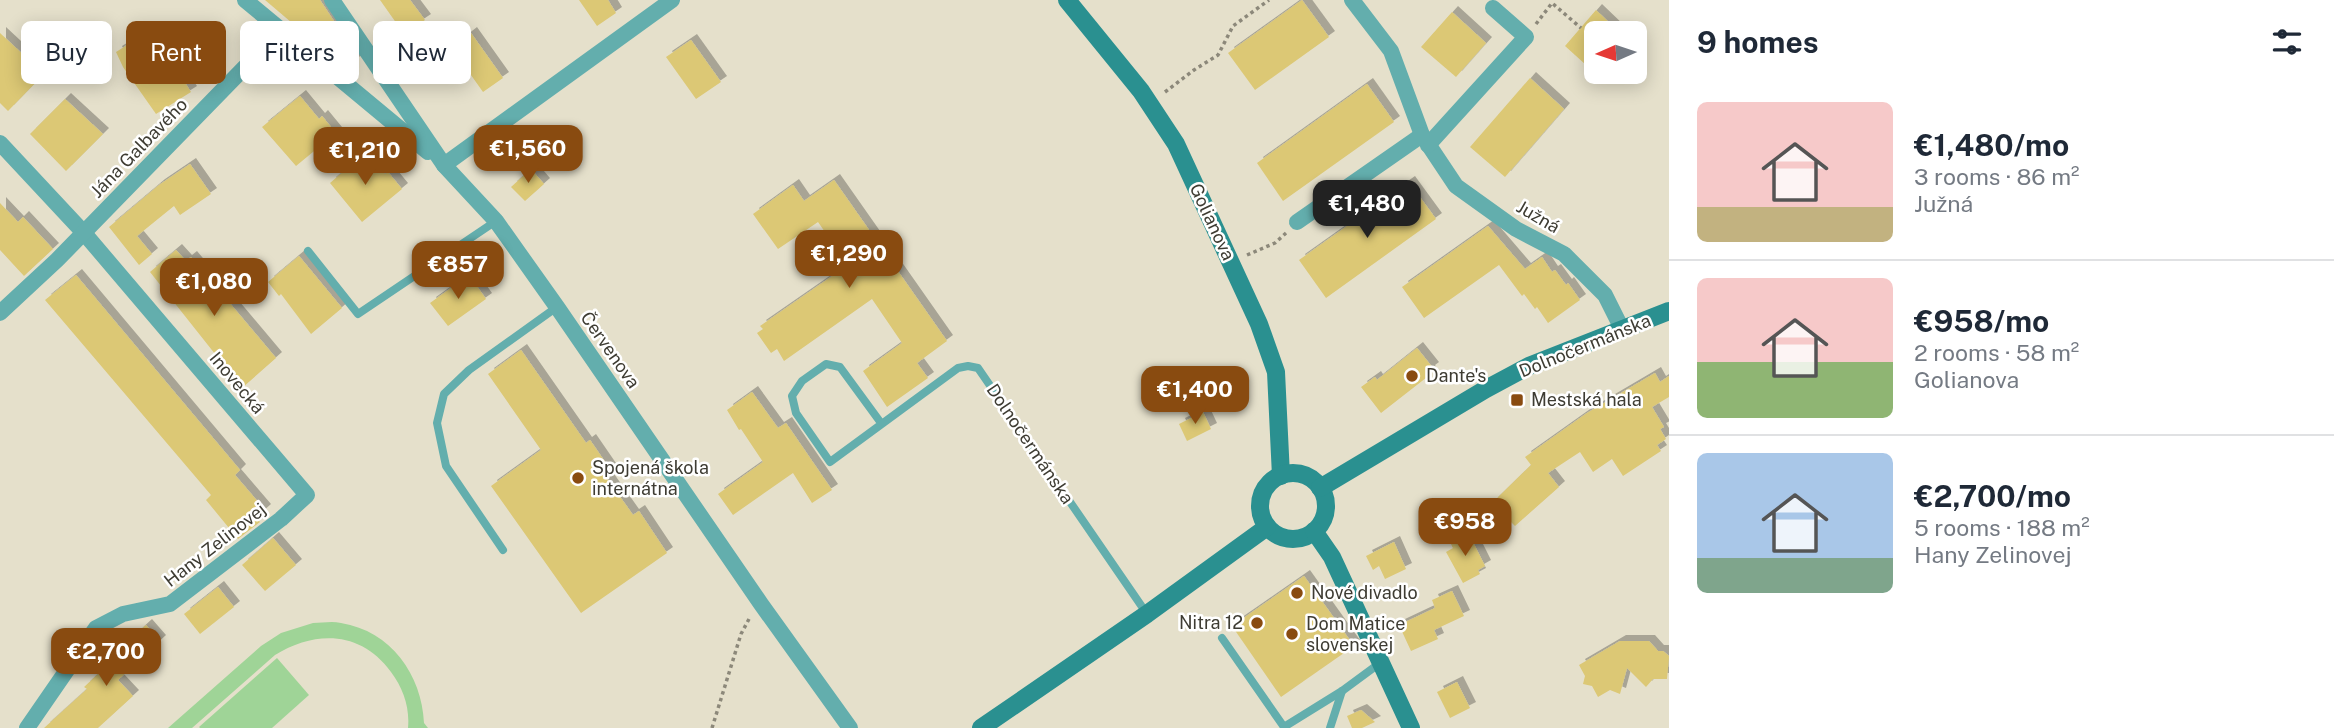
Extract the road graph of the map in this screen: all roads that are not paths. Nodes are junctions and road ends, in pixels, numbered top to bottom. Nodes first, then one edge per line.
1 (245, 0) edge
2 (332, 0) edge
3 (672, 0) edge
4 (1067, 0) edge
5 (1352, 0) edge
6 (1493, 8) dead end
7 (270, 21) edge
8 (240, 72) edge
9 (346, 84) edge
10 (1425, 140) junction
11 (0, 143) edge
12 (443, 164) junction
13 (496, 221) junction
14 (1297, 222) road end
15 (84, 233) junction
16 (308, 251) dead end
17 (557, 307) junction
18 (1669, 311) edge
19 (0, 313) edge
20 (1622, 329) junction
21 (881, 423) junction
22 (1281, 476) junction
23 (1320, 488) junction
24 (307, 495) joint
25 (1267, 527) junction
26 (1314, 531) junction
27 (503, 550) dead end
28 (1147, 614) junction
29 (1222, 638) dead end
30 (1380, 663) junction
31 (1342, 691) junction
32 (27, 728) edge
33 (850, 728) edge
34 (981, 728) edge
35 (1330, 728) edge
36 (1411, 728) edge

1 - 7 street
2 - 12 street, Červenova
3 - 12 street
4 - 22 street, Golianova
5 - 10 street, Južná
6 - 10 street
8 - 15 street, Jána Galbavého
9 - 12 street
10 - 14 street
10 - 20 street, Južná
11 - 15 street, Inovecká
12 - 13 street, Červenova
13 - 16 lane
13 - 17 street, Červenova
15 - 19 street
15 - 24 street, Inovecká
17 - 27 lane
17 - 33 street, Červenova
18 - 20 street, Dolnočermánska
20 - 23 street, Dolnočermánska
21 - 21 lane, Dolnočermánska
21 - 28 lane, Dolnočermánska
22 - 23 street
22 - 25 street
23 - 26 street
24 - 32 street, Hany Zelinovej
25 - 26 street
25 - 28 street
26 - 30 street
28 - 34 street
29 - 31 lane
30 - 31 lane
30 - 36 street
31 - 35 lane

